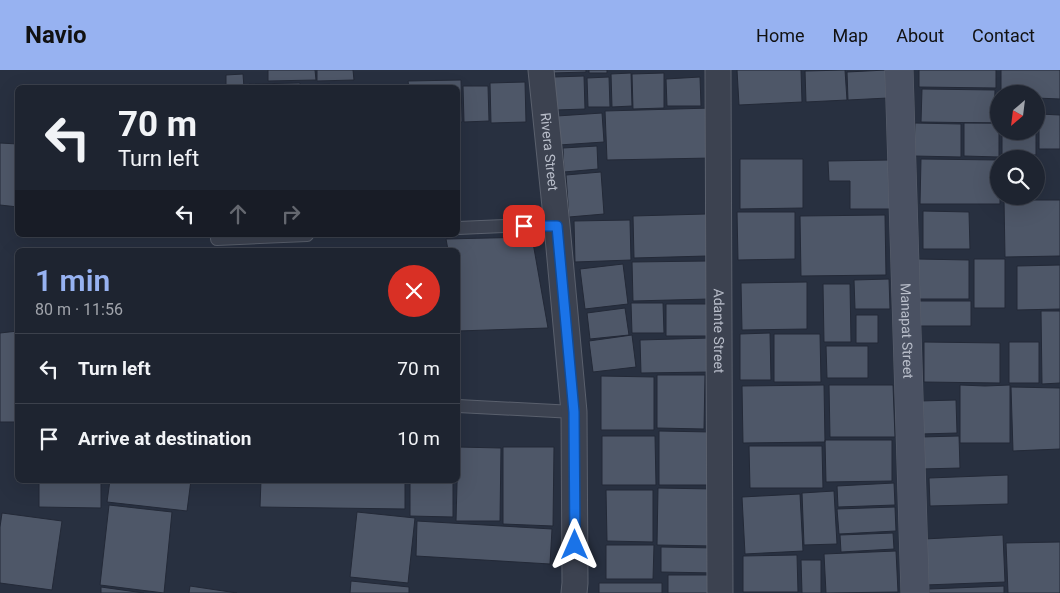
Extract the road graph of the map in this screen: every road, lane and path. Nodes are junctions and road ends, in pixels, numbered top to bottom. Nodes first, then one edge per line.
1 (542, 70) edge
2 (718, 70) edge
3 (899, 70) edge
4 (557, 226) junction
5 (460, 228) edge
6 (262, 237) edge
7 (217, 239) dead end
8 (460, 406) edge
9 (574, 412) junction
10 (574, 593) edge
11 (720, 593) edge
12 (915, 593) edge

1 - 4 street, Rivera Street
2 - 11 street, Adante Street
3 - 12 main road, Manapat Street
4 - 5 lane
4 - 9 street, Rivera Street
6 - 7 lane
8 - 9 lane
9 - 10 street, Rivera Street

